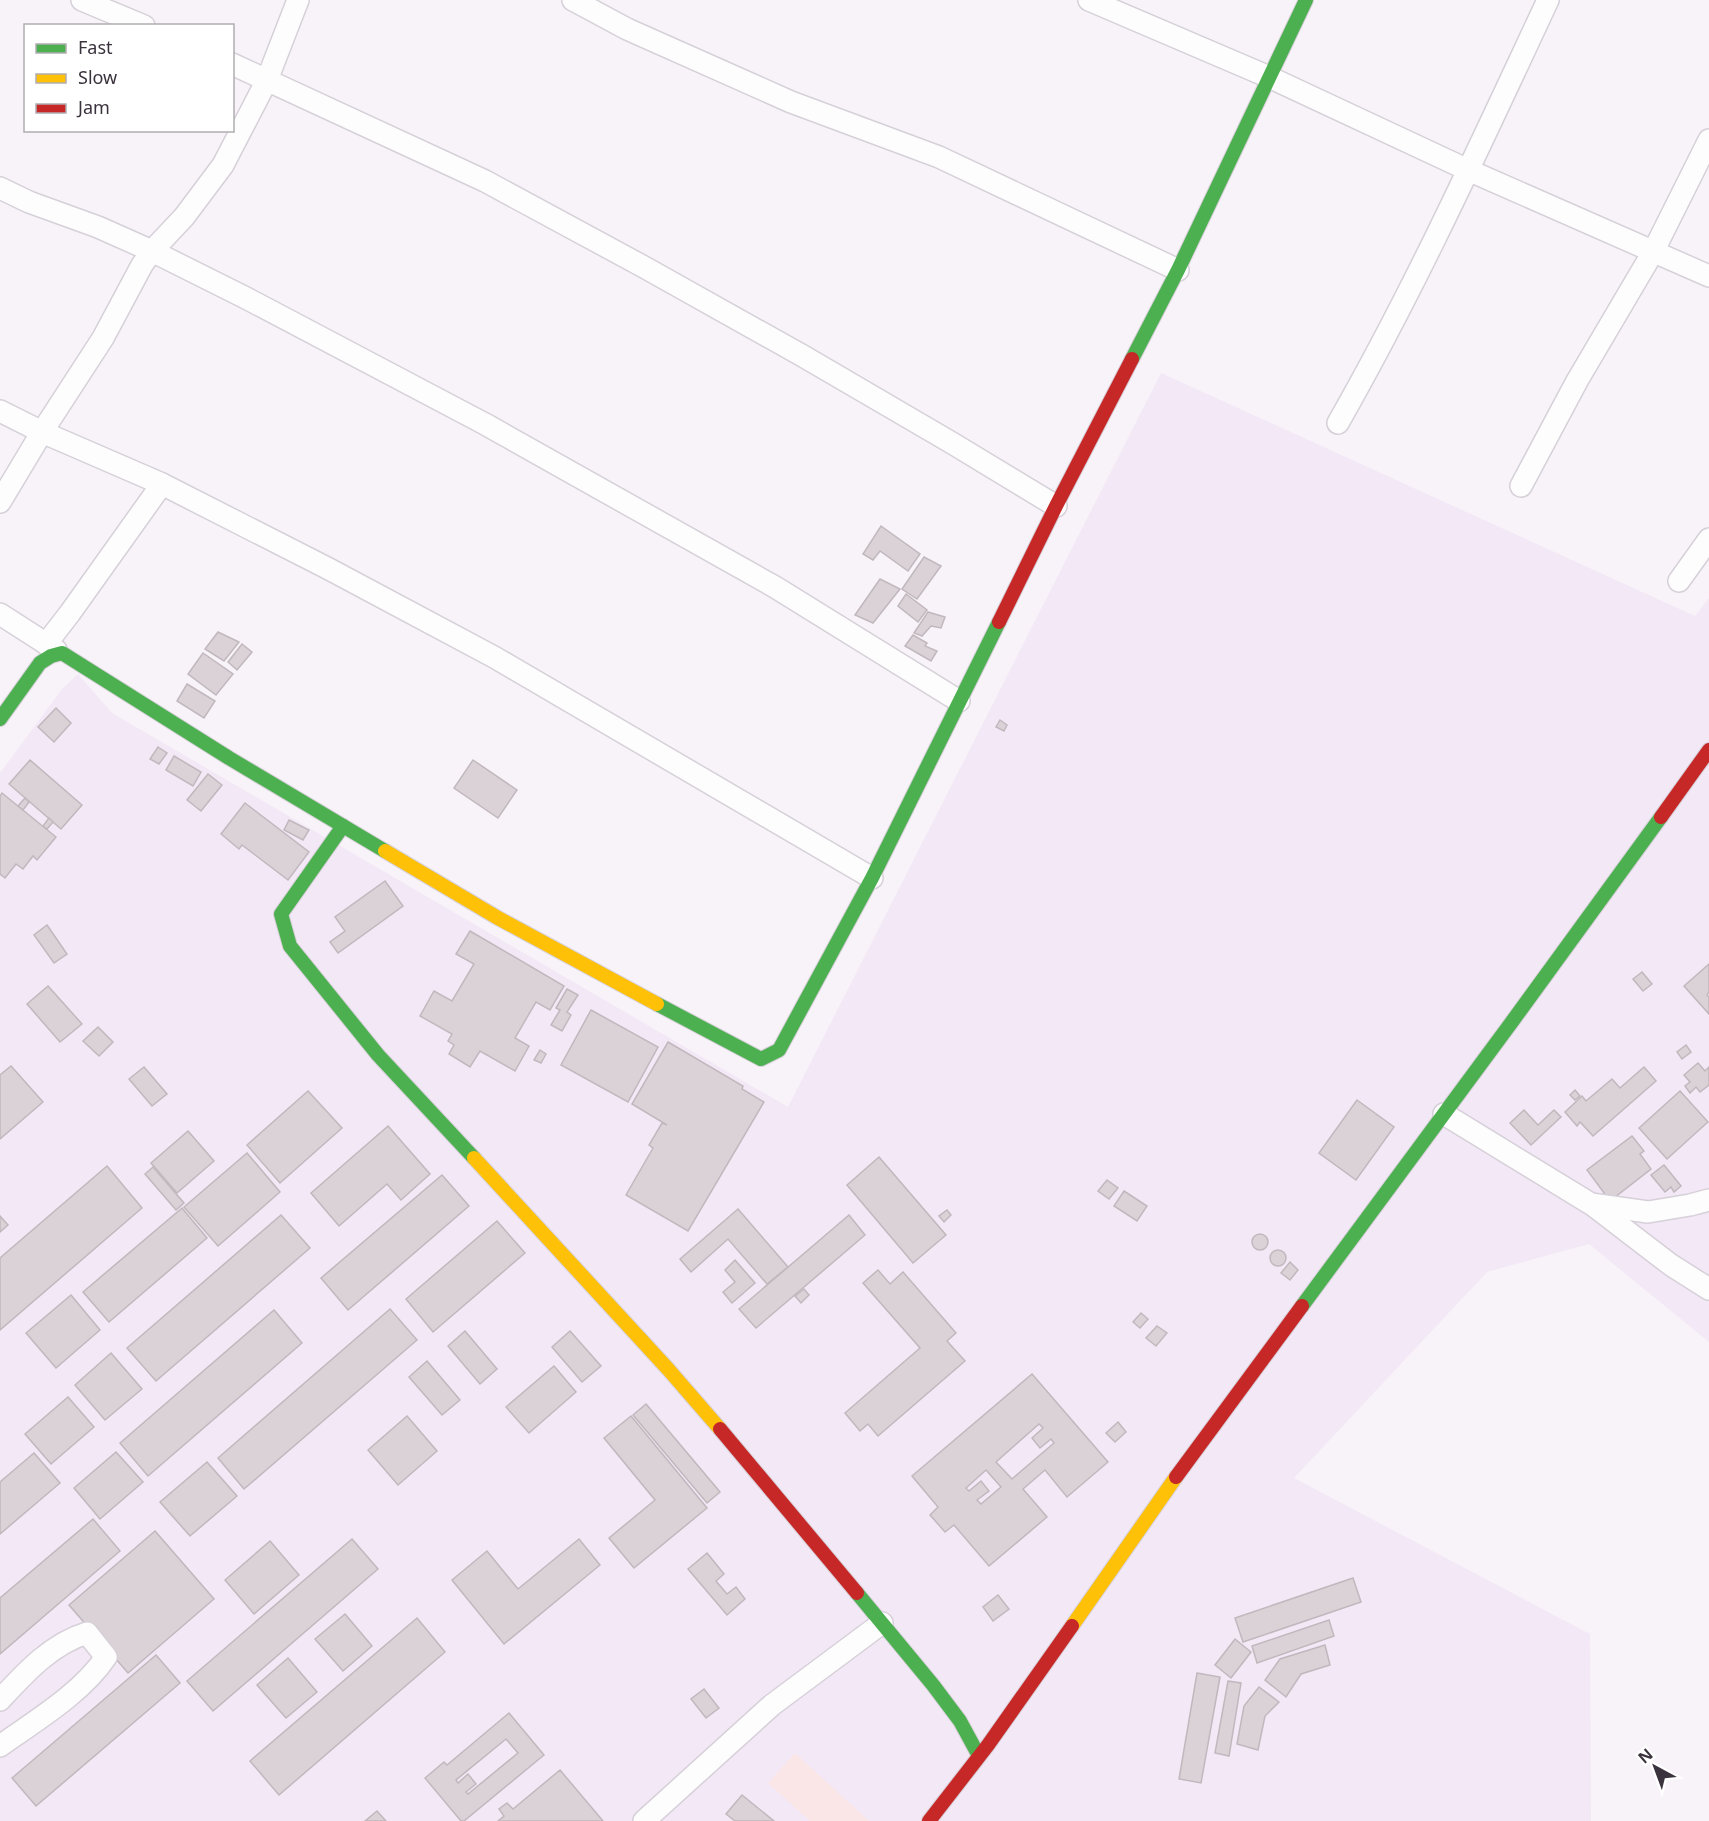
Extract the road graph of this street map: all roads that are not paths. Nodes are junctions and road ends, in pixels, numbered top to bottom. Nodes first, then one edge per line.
1 (82, 0) edge
2 (298, 0) edge
3 (573, 0) edge
4 (1089, 0) edge
5 (1306, 0) edge
6 (1548, 0) edge
7 (139, 24) edge
8 (234, 65) edge
9 (1269, 77) junction
10 (267, 80) junction
11 (1709, 140) edge
12 (1468, 170) junction
13 (0, 188) edge
14 (152, 251) junction
15 (1653, 252) junction
16 (1178, 270) junction
17 (1709, 276) edge
18 (0, 411) edge
19 (1338, 423) dead end
20 (42, 432) junction
21 (162, 484) junction
22 (1521, 486) dead end
23 (0, 502) edge
24 (1056, 506) junction
25 (1709, 540) edge
26 (1679, 581) dead end
27 (0, 614) edge
28 (54, 648) junction
29 (959, 701) junction
30 (0, 719) edge
31 (1709, 750) edge
32 (343, 826) junction
33 (872, 878) junction
34 (1444, 1114) junction
35 (1709, 1200) edge
36 (1591, 1204) junction
37 (1709, 1289) edge
38 (882, 1623) junction
39 (0, 1700) edge
40 (0, 1746) edge
41 (979, 1756) junction
42 (644, 1821) edge
43 (929, 1821) edge

1 - 7 street
2 - 10 street
3 - 16 street
4 - 9 street
5 - 9 street
6 - 12 street
8 - 10 street
9 - 12 street
9 - 16 street
10 - 14 street
10 - 24 street
11 - 15 street
12 - 15 street
12 - 19 street
13 - 14 street
14 - 20 street
14 - 29 street
15 - 17 street
15 - 22 street
16 - 24 street
18 - 20 street
20 - 21 street
20 - 23 street
21 - 28 street
21 - 33 street
24 - 29 street
25 - 26 street
27 - 28 street
28 - 30 street
28 - 32 street
29 - 33 street
31 - 34 street
32 - 33 street
32 - 38 street
34 - 36 street
34 - 41 street
35 - 36 street
36 - 37 street
38 - 41 street
38 - 42 street
39 - 40 street
41 - 43 street

